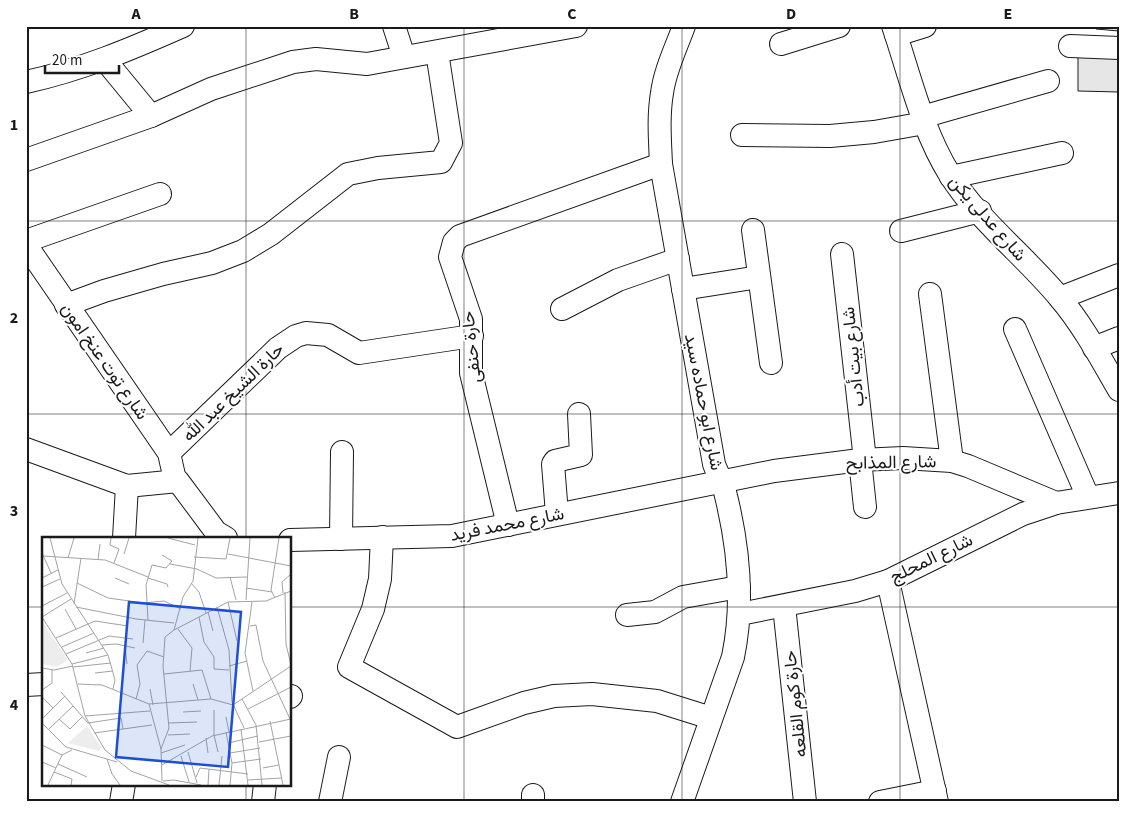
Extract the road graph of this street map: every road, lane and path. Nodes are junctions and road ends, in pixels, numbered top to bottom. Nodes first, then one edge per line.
1 (183, 26) edge
2 (394, 26) edge
3 (576, 26) edge
4 (684, 26) edge
5 (839, 26) edge
6 (925, 26) edge
7 (894, 31) edge
8 (781, 44) dead end
9 (1070, 46) dead end
10 (1119, 48) edge
11 (437, 52) junction
12 (404, 57) junction
13 (105, 60) junction
14 (1048, 81) dead end
15 (26, 82) edge
16 (150, 116) junction
17 (924, 120) junction
18 (742, 135) dead end
19 (1062, 152) dead end
20 (26, 160) edge
21 (661, 164) junction
22 (951, 177) junction
23 (160, 194) dead end
24 (980, 212) junction
25 (753, 230) dead end
26 (900, 230) dead end
27 (28, 249) edge
28 (842, 254) dead end
29 (678, 259) junction
30 (1119, 275) edge
31 (759, 277) junction
32 (683, 289) junction
33 (930, 294) dead end
34 (1060, 298) junction
35 (66, 305) junction
36 (562, 309) dead end
37 (1015, 329) dead end
38 (472, 336) junction
39 (1119, 338) edge
40 (1094, 348) junction
41 (771, 363) dead end
42 (1119, 390) edge
43 (579, 414) dead end
44 (26, 449) edge
45 (342, 452) dead end
46 (169, 453) junction
47 (863, 460) junction
48 (952, 461) junction
49 (175, 480) junction
50 (720, 480) junction
51 (127, 486) junction
52 (1119, 493) edge
53 (1088, 496) junction
54 (1056, 503) junction
55 (865, 507) dead end
56 (557, 514) junction
57 (508, 525) junction
58 (124, 537) edge
59 (224, 537) edge
60 (382, 537) junction
61 (341, 539) junction
62 (291, 540) edge
63 (888, 581) junction
64 (740, 587) junction
65 (784, 606) junction
66 (740, 614) junction
67 (627, 615) dead end
68 (42, 684) edge
69 (26, 685) edge
70 (711, 718) junction
71 (339, 757) dead end
72 (124, 786) edge
73 (265, 786) edge
74 (936, 796) edge
75 (122, 802) edge
76 (263, 802) edge
77 (330, 802) edge
78 (682, 802) edge
79 (805, 802) edge
80 (880, 802) edge

1 - 13 street
2 - 12 street
3 - 11 street
4 - 21 street, شارع ابو حماده سيد
5 - 8 street
6 - 7 street
7 - 17 street, شارع عدلى يكن
9 - 10 street
11 - 12 street
11 - 35 street
12 - 16 street
13 - 15 street
13 - 16 street
14 - 17 street
16 - 20 street
17 - 18 street
17 - 22 street, شارع عدلى يكن
19 - 22 street
21 - 29 street, شارع ابو حماده سيد
21 - 38 street, حارة حنفى
22 - 24 street, شارع عدلى يكن
23 - 27 street
24 - 26 street
24 - 34 street, شارع عدلى يكن
25 - 31 street
27 - 35 street, شارع توت عنخ امون
28 - 47 street, شارع بيت أدب
29 - 32 street, شارع ابو حماده سيد
29 - 36 street
30 - 34 street
31 - 32 street
31 - 41 street
32 - 50 street, شارع ابو حماده سيد
33 - 48 street
34 - 40 street, شارع عدلى يكن
35 - 46 street, شارع توت عنخ امون
37 - 53 street
38 - 46 street, حارة الشيخ عبد الله
38 - 57 street, حارة حنفى
39 - 40 street
40 - 42 street, شارع عدلى يكن
43 - 56 street
44 - 51 street
45 - 61 street
46 - 49 street, شارع توت عنخ امون
47 - 48 street, شارع المذابح
47 - 50 street, شارع المذابح
47 - 55 street, شارع بيت أدب
48 - 54 street, شارع المذابح
49 - 51 street
49 - 59 street
50 - 56 street, شارع محمد فريد
50 - 64 street, شارع ابو حماده سيد
51 - 58 street
52 - 53 street, شارع المحلج
53 - 54 street, شارع المحلج
54 - 63 street, شارع المحلج
56 - 57 street, شارع محمد فريد
57 - 60 street, شارع محمد فريد
60 - 61 street, شارع محمد فريد
60 - 70 street
61 - 62 street, شارع محمد فريد
63 - 65 street, شارع المحلج
63 - 74 street
64 - 66 street, شارع ابو حماده سيد
64 - 67 street
65 - 66 street, شارع المحلج
65 - 79 street, حارة كوم القلعه
66 - 70 street, شارع ابو حماده سيد
68 - 69 street
70 - 78 street, شارع ابو حماده سيد
71 - 77 street
72 - 75 street
73 - 76 street
74 - 80 street

